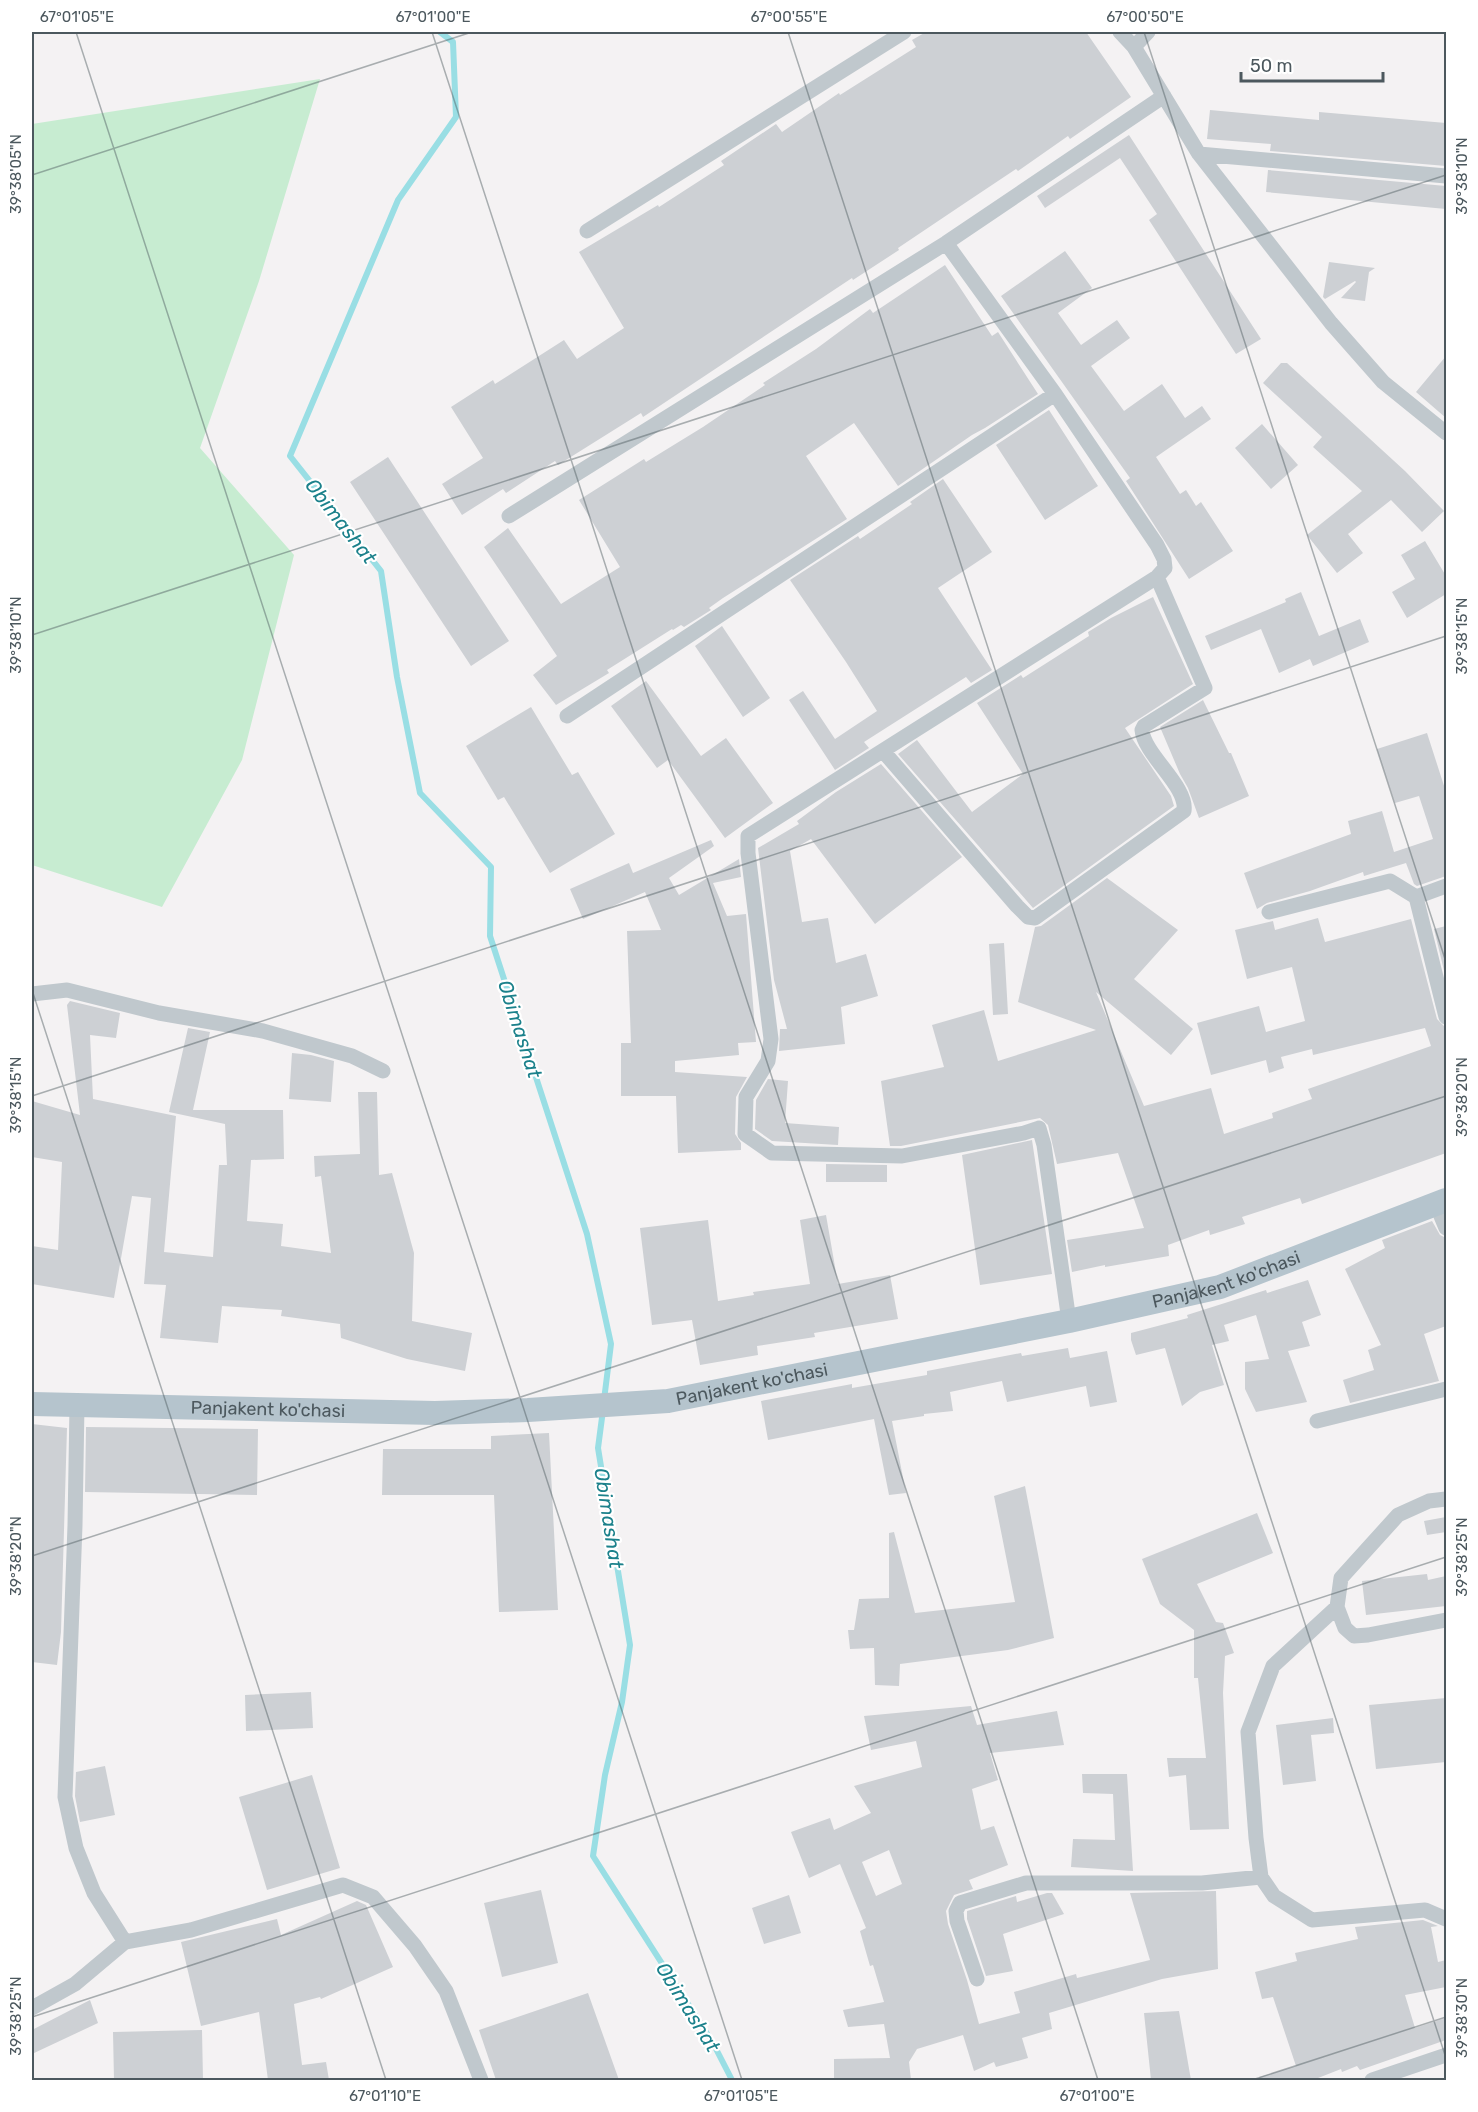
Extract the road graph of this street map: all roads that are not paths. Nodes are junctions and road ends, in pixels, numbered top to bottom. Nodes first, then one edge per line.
1 (904, 32) edge
2 (1120, 32) edge
3 (1149, 32) edge
4 (1134, 47) junction
5 (1164, 96) junction
6 (1199, 154) junction
7 (1446, 176) edge
8 (587, 231) dead end
9 (946, 243) junction
10 (1055, 394) junction
11 (1446, 433) edge
12 (509, 516) dead end
13 (1157, 577) junction
14 (567, 717) dead end
15 (883, 751) junction
16 (1446, 886) edge
17 (1416, 897) junction
18 (1269, 912) dead end
19 (32, 994) edge
20 (1446, 1017) edge
21 (383, 1071) dead end
22 (1441, 1202) edge
23 (1446, 1228) edge
24 (1069, 1321) junction
25 (1446, 1389) edge
26 (32, 1404) edge
27 (76, 1405) junction
28 (1317, 1421) dead end
29 (1446, 1499) edge
30 (1337, 1607) junction
31 (1446, 1620) edge
32 (1261, 1877) junction
33 (1446, 1918) edge
34 (125, 1942) junction
35 (977, 1979) dead end
36 (32, 2008) edge
37 (1446, 2055) edge
38 (481, 2080) edge
39 (1372, 2080) edge

1 - 8 street
2 - 4 street
3 - 4 street
4 - 5 street
5 - 6 street
5 - 9 street
6 - 7 street
6 - 11 street
9 - 10 street
9 - 12 street
10 - 13 street
10 - 14 street
13 - 15 street
13 - 15 street
15 - 24 street
16 - 17 street
17 - 18 street
17 - 20 street
19 - 21 street
22 - 23 street
22 - 24 main road, Panjakent ko'chasi
24 - 27 main road, Panjakent ko'chasi
25 - 28 street
26 - 27 main road, Panjakent ko'chasi
27 - 34 street
29 - 30 street
30 - 31 street
30 - 32 street
32 - 33 street
32 - 35 street
34 - 36 street
34 - 38 street
37 - 39 street

